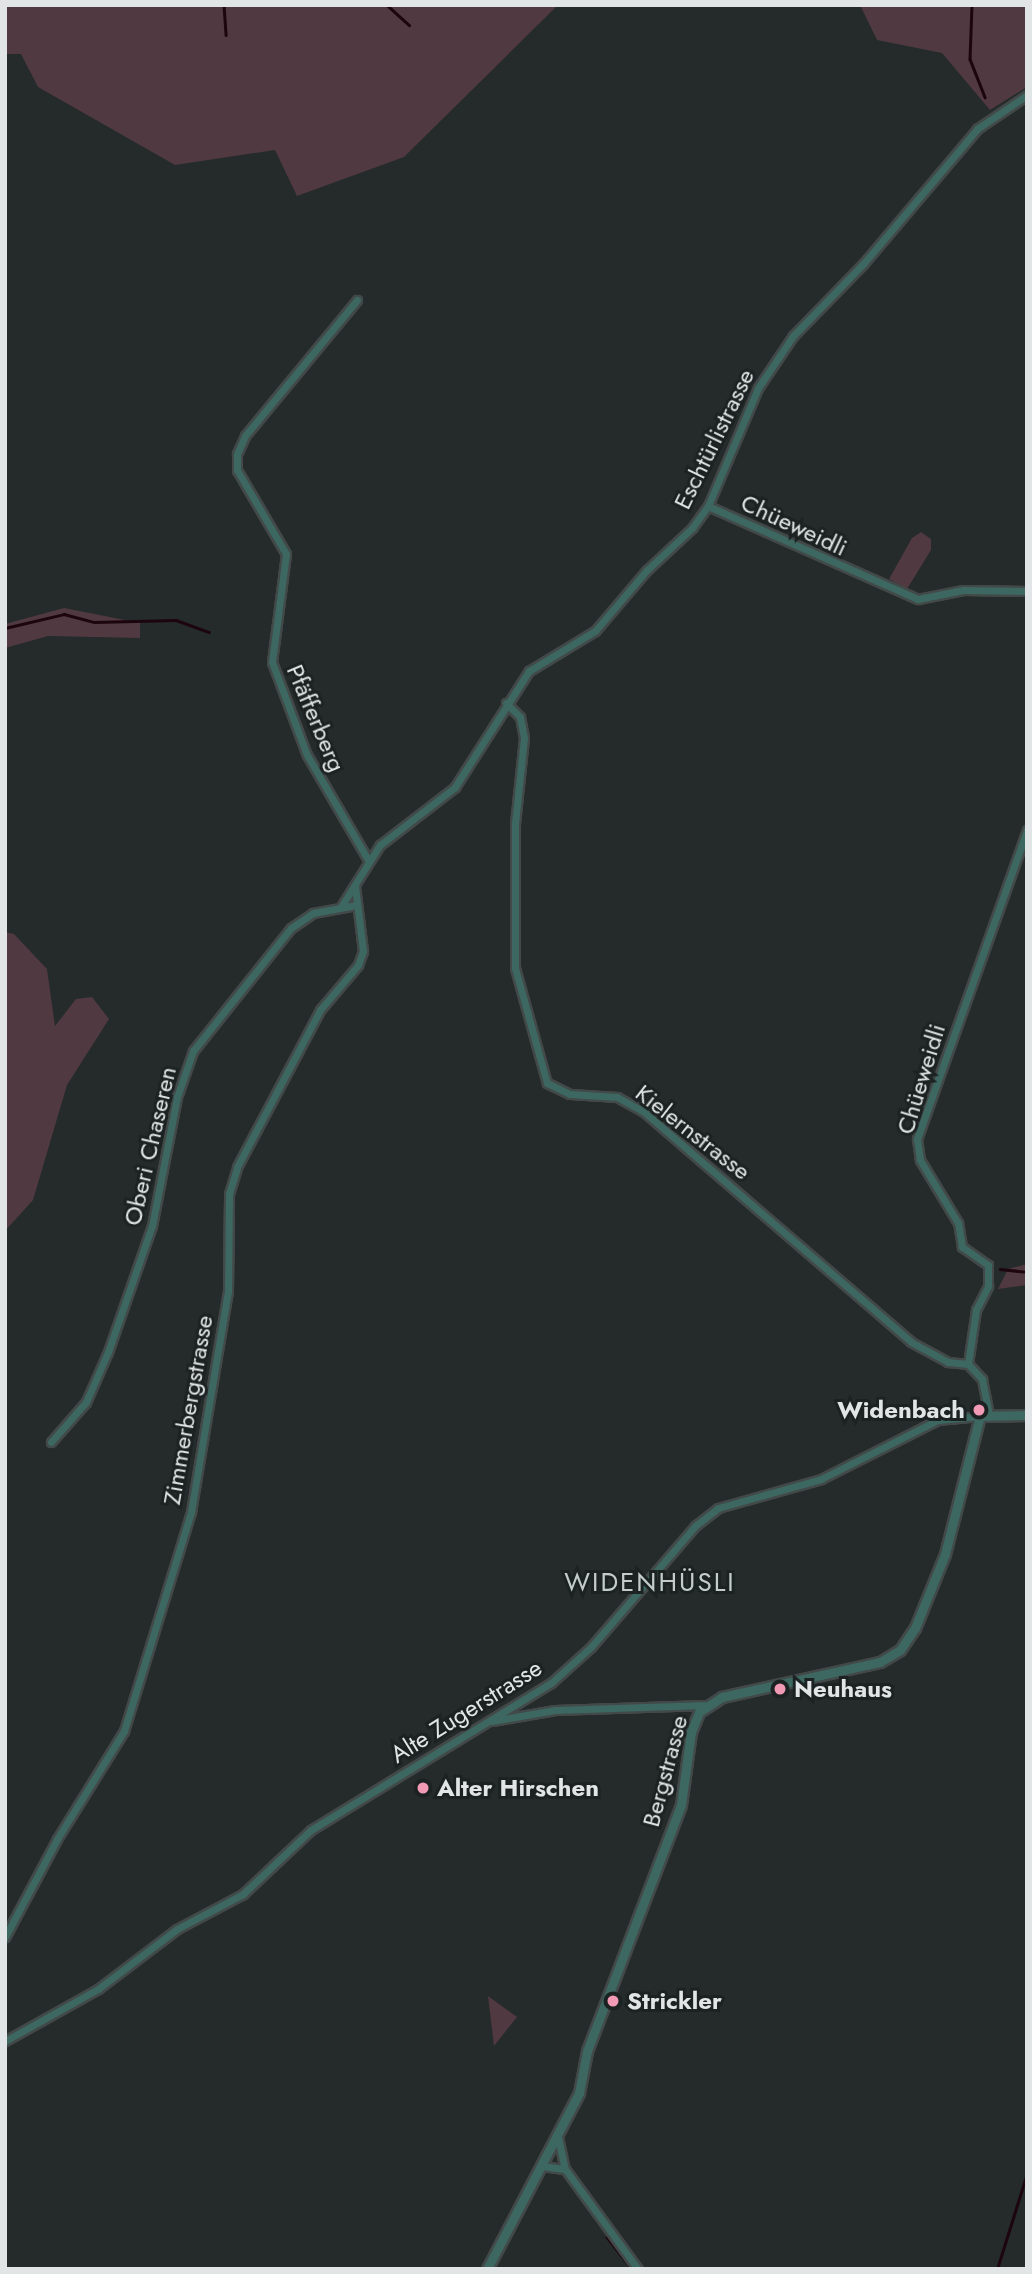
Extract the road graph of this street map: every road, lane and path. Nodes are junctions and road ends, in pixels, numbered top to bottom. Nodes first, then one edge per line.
1 (1027, 95) edge
2 (357, 300) dead end
3 (708, 506) junction
4 (1027, 591) edge
5 (506, 703) junction
6 (1027, 830) edge
7 (368, 860) junction
8 (355, 886) junction
9 (342, 905) junction
10 (356, 905) junction
11 (968, 1364) junction
12 (984, 1415) junction
13 (1027, 1415) edge
14 (51, 1441) dead end
15 (705, 1705) junction
16 (491, 1721) junction
17 (5, 1937) edge
18 (5, 2041) edge
19 (558, 2137) junction
20 (542, 2166) junction
21 (565, 2169) junction
22 (487, 2269) edge
23 (638, 2269) edge

1 - 3 street, Eschtürlistrasse
2 - 7 street, Pfäfferberg
3 - 4 street, Chüeweidli
3 - 5 street, Eschtürlistrasse
5 - 7 street, Eschtürlistrasse
5 - 11 street, Kielernstrasse
6 - 11 street, Chüeweidli
7 - 8 street, Eschtürlistrasse
8 - 9 street, Eschtürlistrasse
8 - 10 street, Zimmerbergstrasse
9 - 10 street, Oberi Chaseren
9 - 14 street, Oberi Chaseren
10 - 17 street, Zimmerbergstrasse
11 - 12 street
12 - 13 street
12 - 15 street, Bergstrasse
12 - 16 street, Alte Zugerstrasse
15 - 16 street
15 - 19 street, Bergstrasse
16 - 18 street, Alte Zugerstrasse
19 - 20 street, Bergstrasse
19 - 21 street
20 - 21 street
20 - 22 street, Bergstrasse
21 - 23 street

